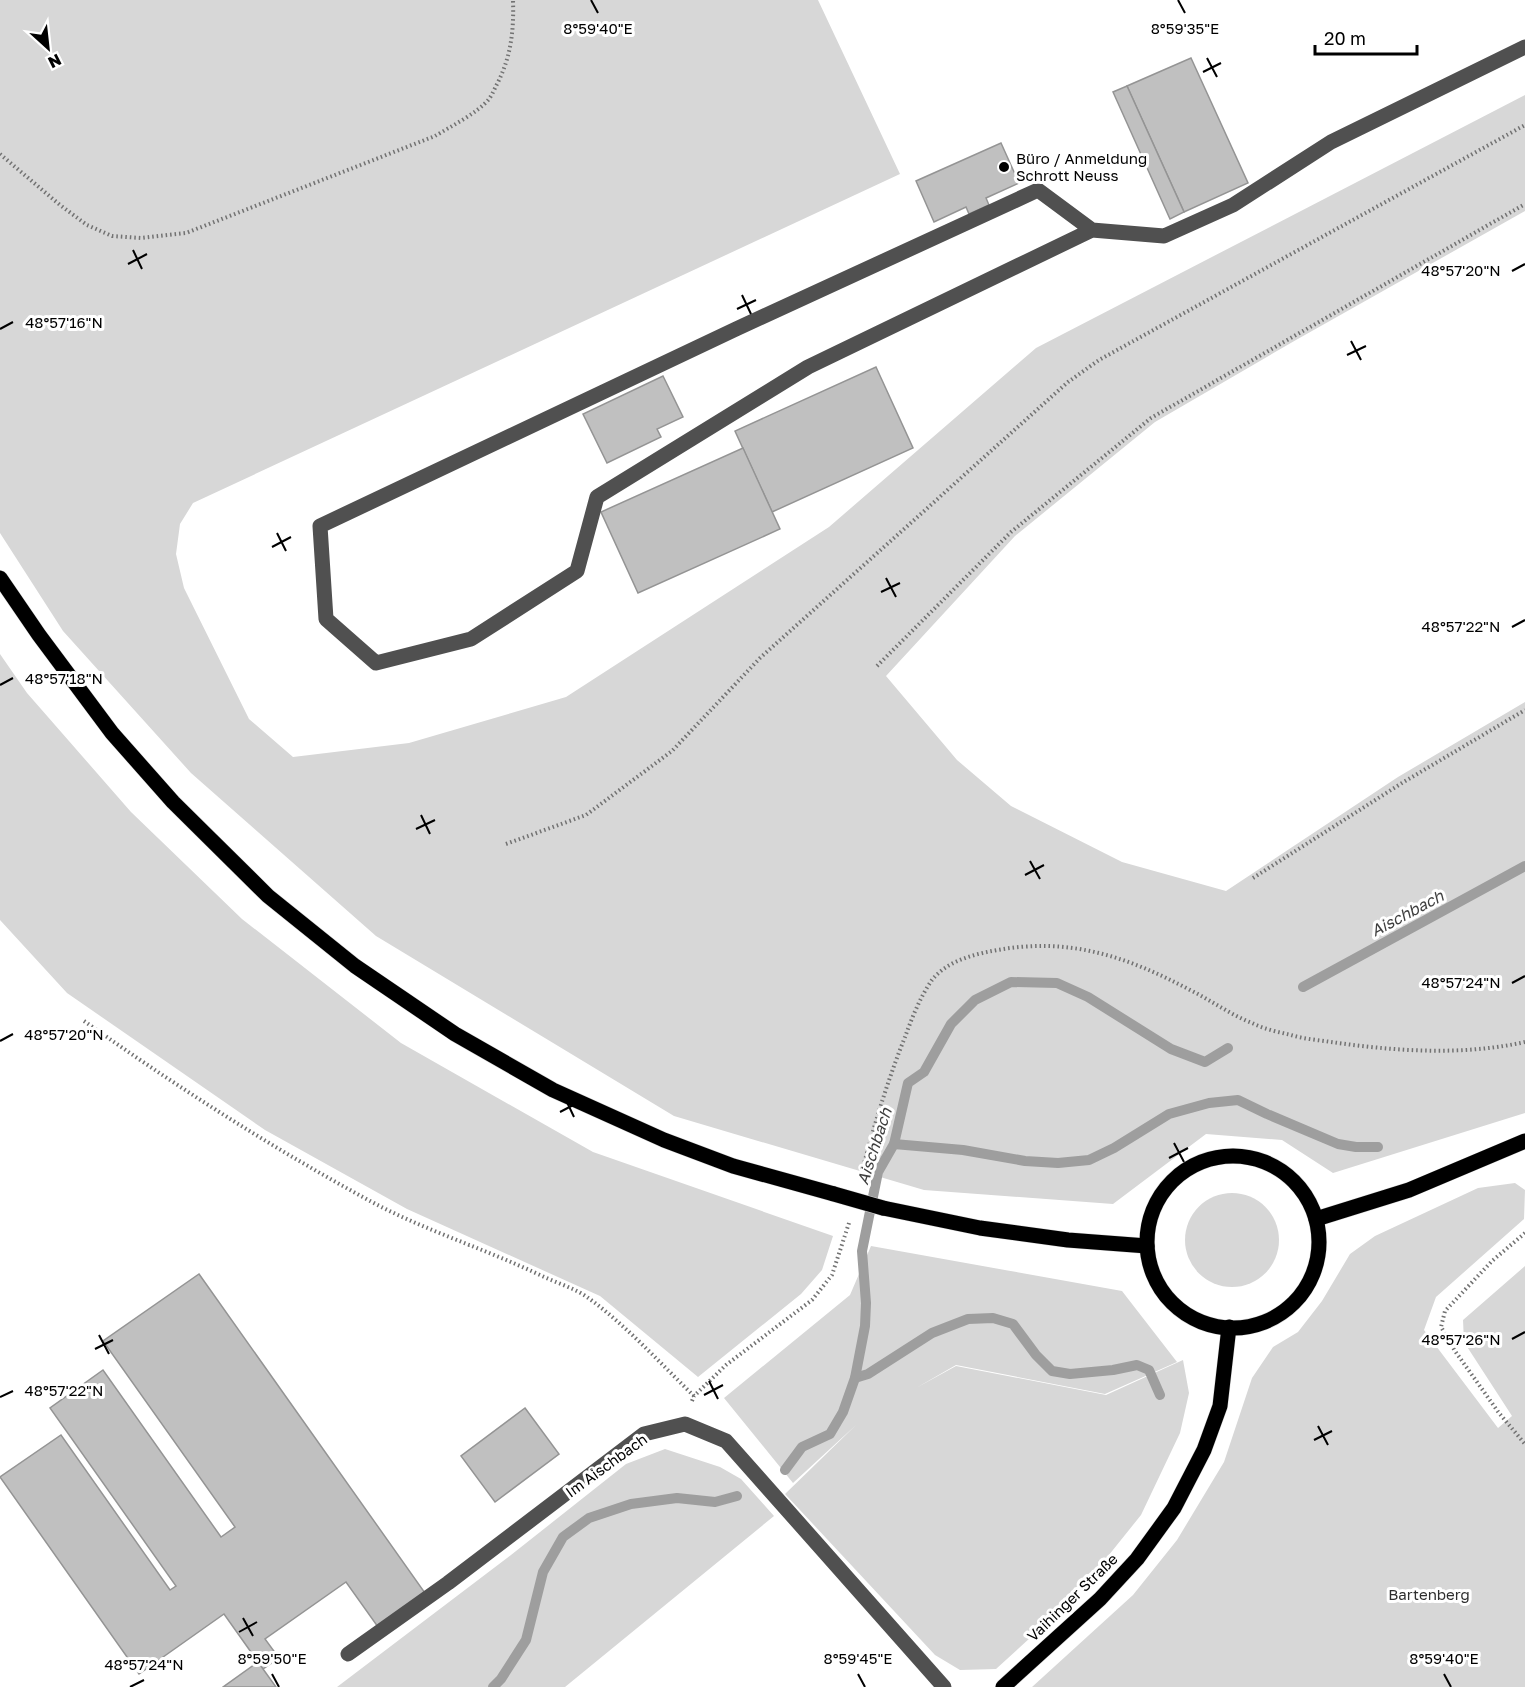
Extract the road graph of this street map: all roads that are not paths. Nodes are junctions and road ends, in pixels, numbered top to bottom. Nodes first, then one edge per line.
1 (1525, 47) edge
2 (1092, 230) junction
3 (0, 578) edge
4 (1525, 1141) edge
5 (1316, 1219) junction
6 (1147, 1246) junction
7 (1229, 1327) junction
8 (348, 1654) dead end
9 (944, 1687) edge
10 (1003, 1687) edge

1 - 2 lane
2 - 2 lane
3 - 6 main road, bridge
4 - 5 main road
5 - 6 main road
5 - 7 main road
6 - 7 main road
7 - 10 main road, Vaihinger Straße
8 - 9 lane, Im Aischbach

